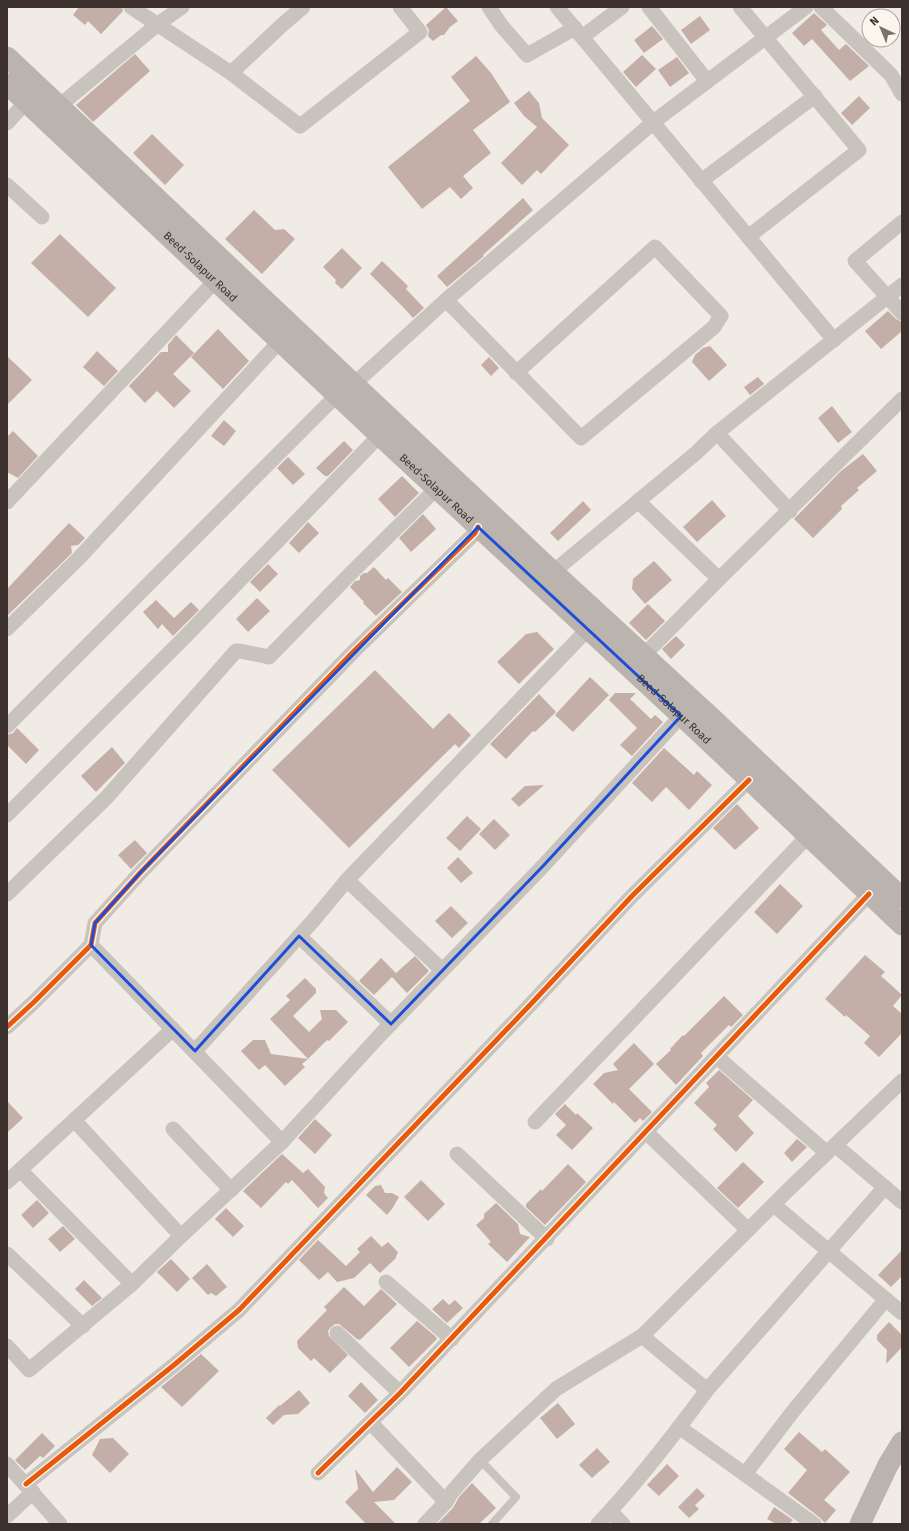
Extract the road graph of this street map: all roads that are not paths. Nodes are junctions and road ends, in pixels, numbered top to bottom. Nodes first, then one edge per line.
1 (131, 7) edge
2 (182, 7) edge
3 (303, 7) edge
4 (400, 7) edge
5 (489, 7) edge
6 (557, 7) edge
7 (622, 7) edge
8 (649, 7) edge
9 (740, 7) edge
10 (806, 7) edge
11 (821, 7) edge
12 (158, 24) junction
13 (578, 32) junction
14 (764, 38) junction
15 (7, 57) edge
16 (231, 73) junction
17 (707, 81) junction
18 (7, 84) edge
19 (902, 94) edge
20 (815, 96) junction
21 (26, 102) junction
22 (59, 106) junction
23 (7, 123) edge
24 (653, 123) junction
25 (701, 181) junction
26 (7, 185) edge
27 (42, 217) dead end
28 (902, 222) edge
29 (748, 237) junction
30 (216, 280) junction
31 (902, 285) edge
32 (887, 297) junction
33 (446, 300) junction
34 (902, 313) edge
35 (834, 340) junction
36 (280, 341) junction
37 (516, 373) junction
38 (354, 384) junction
39 (337, 394) junction
40 (902, 399) edge
41 (717, 433) junction
42 (380, 435) junction
43 (437, 488) junction
44 (638, 501) junction
45 (7, 502) edge
46 (790, 510) junction
47 (478, 527) junction
48 (553, 572) junction
49 (719, 579) junction
50 (7, 629) edge
51 (588, 629) junction
52 (644, 655) junction
53 (681, 716) junction
54 (7, 726) edge
55 (749, 780) junction
56 (7, 815) edge
57 (808, 836) junction
58 (347, 880) junction
59 (7, 894) edge
60 (869, 894) junction
61 (902, 898) edge
62 (902, 925) edge
63 (299, 936) junction
64 (91, 945) junction
65 (442, 970) junction
66 (391, 1024) junction
67 (7, 1027) edge
68 (173, 1029) junction
69 (195, 1051) junction
70 (717, 1057) junction
71 (902, 1081) edge
72 (74, 1120) junction
73 (535, 1122) dead end
74 (173, 1129) dead end
75 (646, 1132) junction
76 (282, 1142) junction
77 (831, 1149) junction
78 (458, 1154) dead end
79 (20, 1170) junction
80 (7, 1182) edge
81 (885, 1187) junction
82 (231, 1190) junction
83 (902, 1202) edge
84 (774, 1205) junction
85 (748, 1230) junction
86 (181, 1236) junction
87 (547, 1239) junction
88 (828, 1251) junction
89 (7, 1254) edge
90 (386, 1282) dead end
91 (132, 1284) junction
92 (886, 1299) junction
93 (902, 1313) edge
94 (83, 1326) junction
95 (337, 1333) dead end
96 (642, 1336) junction
97 (452, 1339) junction
98 (7, 1346) edge
99 (707, 1390) junction
100 (400, 1393) junction
101 (371, 1423) junction
102 (679, 1427) junction
103 (900, 1449) edge
104 (480, 1460) junction
105 (7, 1464) edge
106 (318, 1473) dead end
107 (745, 1474) junction
108 (29, 1488) junction
109 (446, 1502) junction
110 (610, 1511) junction
111 (7, 1516) edge
112 (811, 1523) edge
113 (60, 1524) edge
114 (425, 1524) edge
115 (492, 1524) edge
116 (598, 1524) edge
117 (623, 1524) edge
118 (860, 1524) edge

1 - 12 street
2 - 12 street
3 - 16 street
4 - 16 street
5 - 13 street
6 - 13 street
7 - 13 street
8 - 17 street
9 - 14 street
10 - 14 street
11 - 19 street
12 - 16 street
12 - 22 street
13 - 24 street
14 - 17 street
14 - 20 street
15 - 22 main road, Beed-Solapur Road
17 - 24 street
18 - 21 main road, Beed-Solapur Road
20 - 25 street
20 - 29 street
21 - 23 street
21 - 30 main road, Beed-Solapur Road
22 - 38 main road, Beed-Solapur Road
24 - 25 street
24 - 33 street
25 - 29 street
26 - 27 street
28 - 32 street
29 - 35 street
30 - 36 main road, Beed-Solapur Road
30 - 45 street
31 - 32 street
32 - 34 street
32 - 35 street
33 - 37 street
33 - 38 street
35 - 41 street
36 - 39 main road, Beed-Solapur Road
36 - 50 street
37 - 37 street
38 - 48 main road, Beed-Solapur Road
39 - 42 main road, Beed-Solapur Road
39 - 54 street
40 - 46 street
41 - 44 street
41 - 46 street
42 - 43 main road, Beed-Solapur Road
42 - 56 street
43 - 47 main road, Beed-Solapur Road
43 - 59 street
44 - 48 street
44 - 49 street
46 - 49 street
47 - 51 main road, Beed-Solapur Road
47 - 64 street
48 - 52 main road, Beed-Solapur Road
49 - 52 street
51 - 53 main road, Beed-Solapur Road
51 - 58 street
52 - 61 main road, Beed-Solapur Road
53 - 55 main road, Beed-Solapur Road
53 - 65 street
55 - 57 main road, Beed-Solapur Road
55 - 108 street
57 - 60 main road, Beed-Solapur Road
57 - 73 street
58 - 63 street
58 - 65 street
60 - 62 main road, Beed-Solapur Road
60 - 70 street
63 - 66 street
63 - 69 street
64 - 67 street
64 - 68 street
65 - 66 street
66 - 76 street
68 - 69 street
68 - 72 street
69 - 76 street
70 - 75 street
70 - 77 street
71 - 77 street
72 - 79 street
72 - 86 street
74 - 82 street
75 - 85 street
75 - 87 street
76 - 82 street
77 - 81 street
77 - 84 street
78 - 87 street
79 - 80 street
79 - 91 street
81 - 83 street
81 - 88 street
82 - 86 street
84 - 85 street
84 - 88 street
85 - 96 street
86 - 91 street
87 - 97 street
88 - 92 street
88 - 99 street
89 - 94 street
90 - 97 street
91 - 94 street
92 - 93 street
92 - 107 street
94 - 98 street
95 - 100 street
96 - 99 street
96 - 104 street
97 - 100 street
99 - 102 street
100 - 101 street
101 - 106 street
101 - 109 street
102 - 107 street
102 - 110 street
103 - 118 main road
104 - 109 street
104 - 115 lane
105 - 108 street
107 - 112 street
108 - 111 street
108 - 113 street
109 - 114 street
110 - 116 street
110 - 117 street

